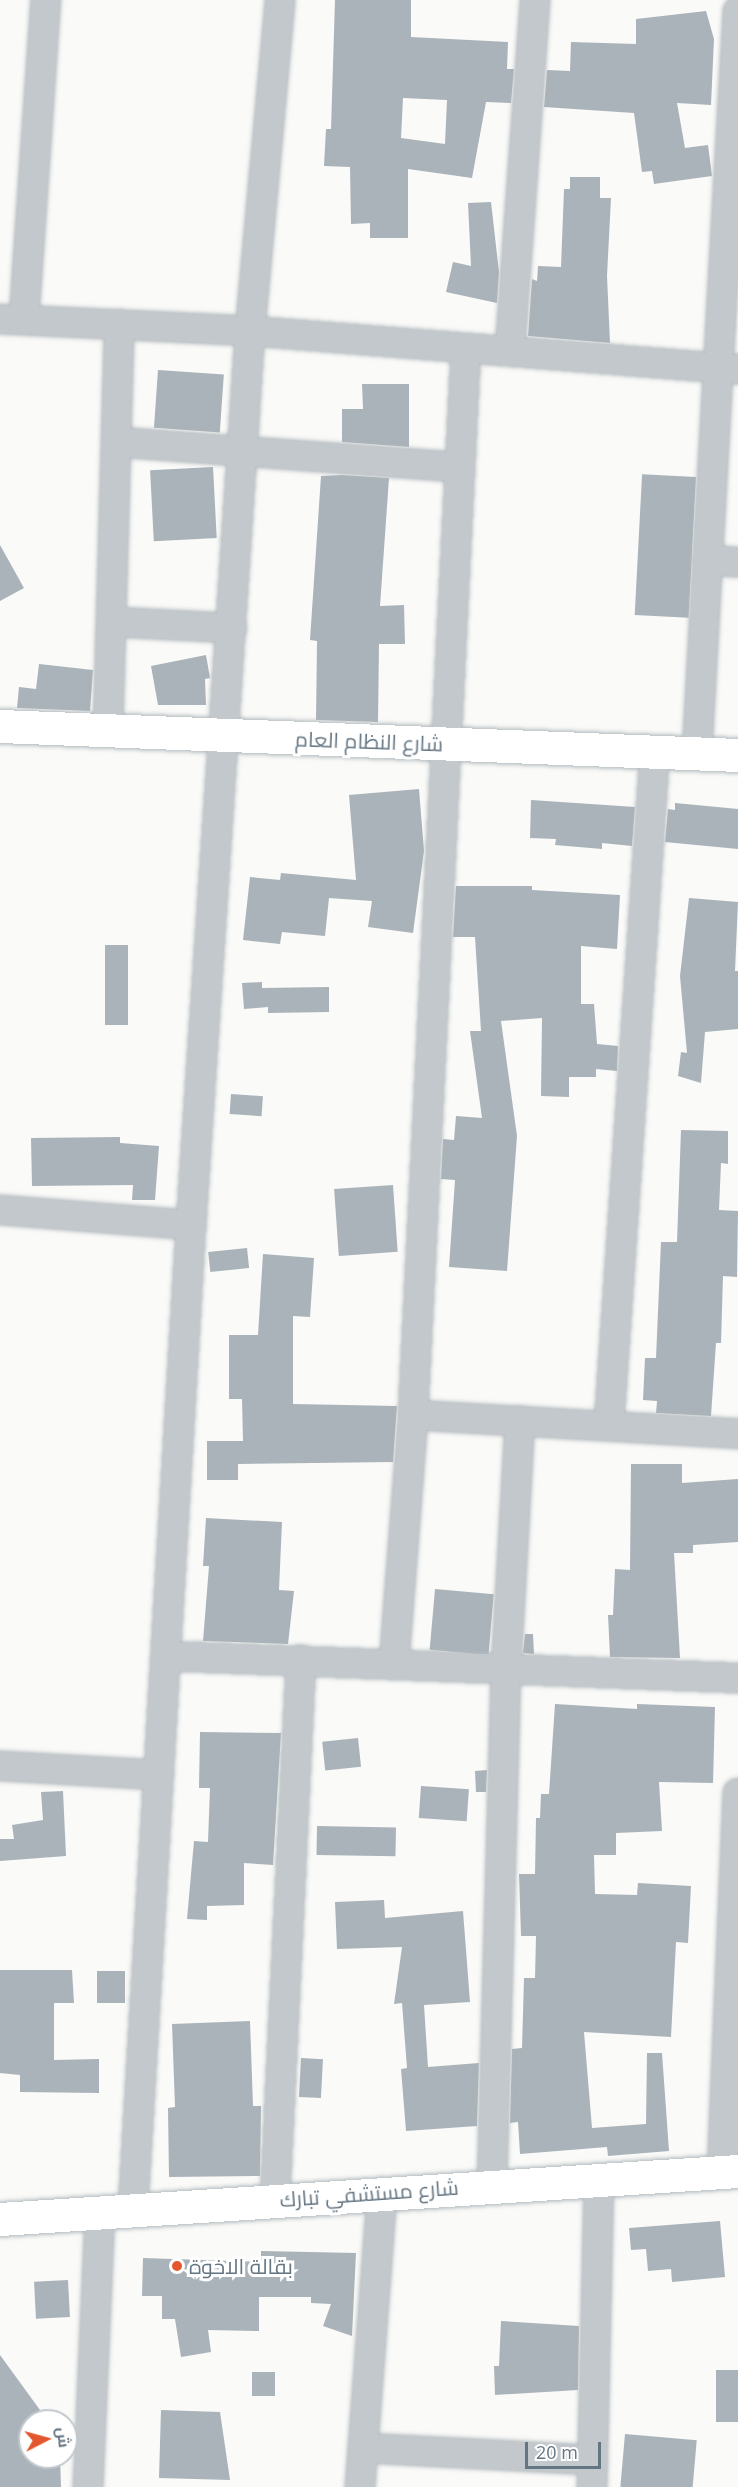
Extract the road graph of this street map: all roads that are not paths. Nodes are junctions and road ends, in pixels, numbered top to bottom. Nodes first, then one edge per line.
1 (46, 0) edge
2 (280, 0) edge
3 (535, 0) edge
4 (738, 11) edge
5 (12, 319) edge
6 (119, 324) junction
7 (250, 331) junction
8 (466, 348) junction
9 (510, 350) junction
10 (727, 368) edge
11 (116, 442) junction
12 (244, 449) junction
13 (460, 467) junction
14 (707, 560) junction
15 (738, 562) edge
16 (112, 622) junction
17 (232, 628) junction
18 (0, 726) edge
19 (108, 730) junction
20 (226, 736) junction
21 (445, 743) junction
22 (655, 751) junction
23 (697, 753) junction
24 (738, 755) edge
25 (0, 1210) edge
26 (191, 1225) junction
27 (413, 1415) junction
28 (520, 1420) junction
29 (609, 1425) junction
30 (738, 1434) edge
31 (166, 1656) junction
32 (301, 1660) junction
33 (394, 1664) junction
34 (506, 1671) junction
35 (738, 1678) edge
36 (0, 1766) edge
37 (159, 1775) junction
38 (738, 1793) edge
39 (730, 2172) edge
40 (599, 2181) junction
41 (492, 2186) junction
42 (382, 2192) junction
43 (275, 2199) junction
44 (133, 2209) junction
45 (100, 2212) junction
46 (0, 2219) edge
47 (363, 2448) junction
48 (592, 2474) edge
49 (88, 2487) edge
50 (360, 2487) edge

1 - 5 street
2 - 7 street
3 - 9 street
4 - 10 street
5 - 6 street
6 - 7 street
6 - 11 street
7 - 8 street
7 - 12 street
8 - 9 street
8 - 13 street
9 - 10 street
10 - 14 street
11 - 12 street
11 - 16 street
12 - 13 street
12 - 17 street
13 - 21 street
14 - 15 street
14 - 23 street
16 - 17 street
16 - 19 street
17 - 20 street
18 - 19 street, شارع النظام العام
19 - 20 street, شارع النظام العام
20 - 21 street, شارع النظام العام
20 - 26 street
21 - 22 street, شارع النظام العام
21 - 27 street
22 - 23 street, شارع النظام العام
22 - 29 street
23 - 24 street, شارع النظام العام
25 - 26 street
26 - 31 street
27 - 28 street
27 - 33 street
28 - 29 street
28 - 34 street
29 - 30 street
31 - 32 street
31 - 37 street
32 - 33 street
32 - 43 street
33 - 34 street
34 - 35 street
34 - 41 street
36 - 37 street
37 - 44 street
38 - 39 street
39 - 40 street, شارع مستشفي تبارك
40 - 41 street, شارع مستشفي تبارك
40 - 48 street
41 - 42 street, شارع مستشفي تبارك
42 - 43 street, شارع مستشفي تبارك
42 - 47 street
43 - 44 street, شارع مستشفي تبارك
44 - 45 street, شارع مستشفي تبارك
45 - 46 street, شارع مستشفي تبارك
45 - 49 street
47 - 48 street
47 - 50 street

